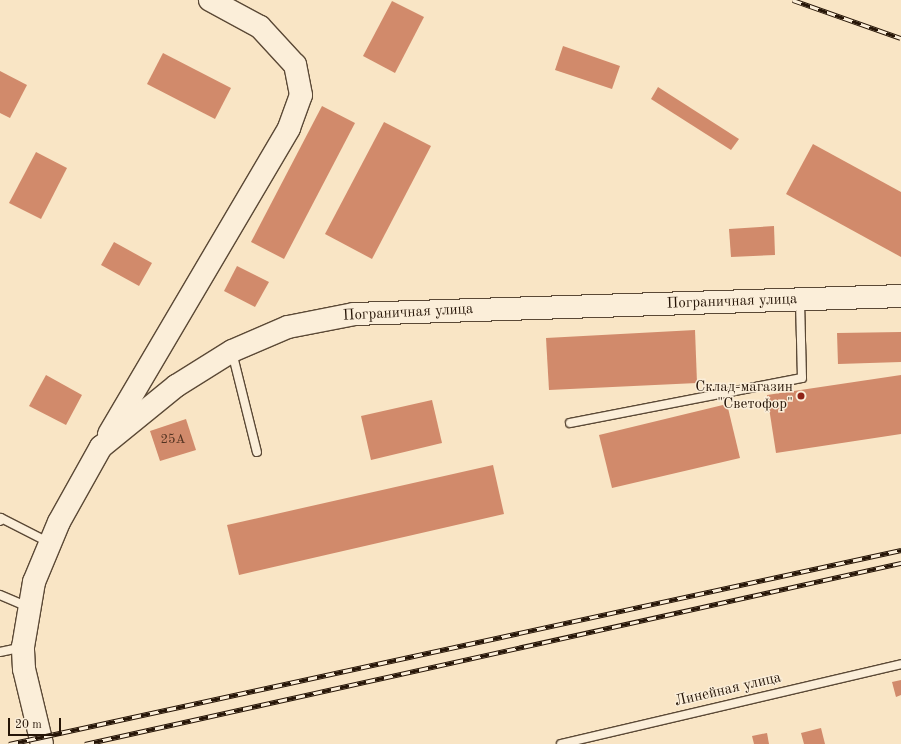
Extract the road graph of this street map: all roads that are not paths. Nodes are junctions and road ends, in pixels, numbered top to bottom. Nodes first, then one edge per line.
1 (210, 0) edge
2 (901, 296) edge
3 (800, 300) junction
4 (232, 351) junction
5 (570, 422) dead end
6 (101, 447) junction
7 (257, 452) dead end
8 (0, 521) edge
9 (50, 544) junction
10 (0, 595) edge
11 (28, 607) junction
12 (23, 648) junction
13 (0, 652) edge
14 (901, 664) edge
15 (42, 744) edge
16 (562, 744) edge

1 - 6 street
2 - 3 street, Пограничная улица
3 - 4 street, Пограничная улица
3 - 5 lane
4 - 6 street, Пограничная улица
4 - 7 lane
6 - 9 street, Пограничная улица
8 - 9 lane
9 - 11 street, Пограничная улица
10 - 11 lane
11 - 12 street, Пограничная улица
12 - 13 lane
12 - 15 street, Пограничная улица
14 - 16 lane, Линейная улица

